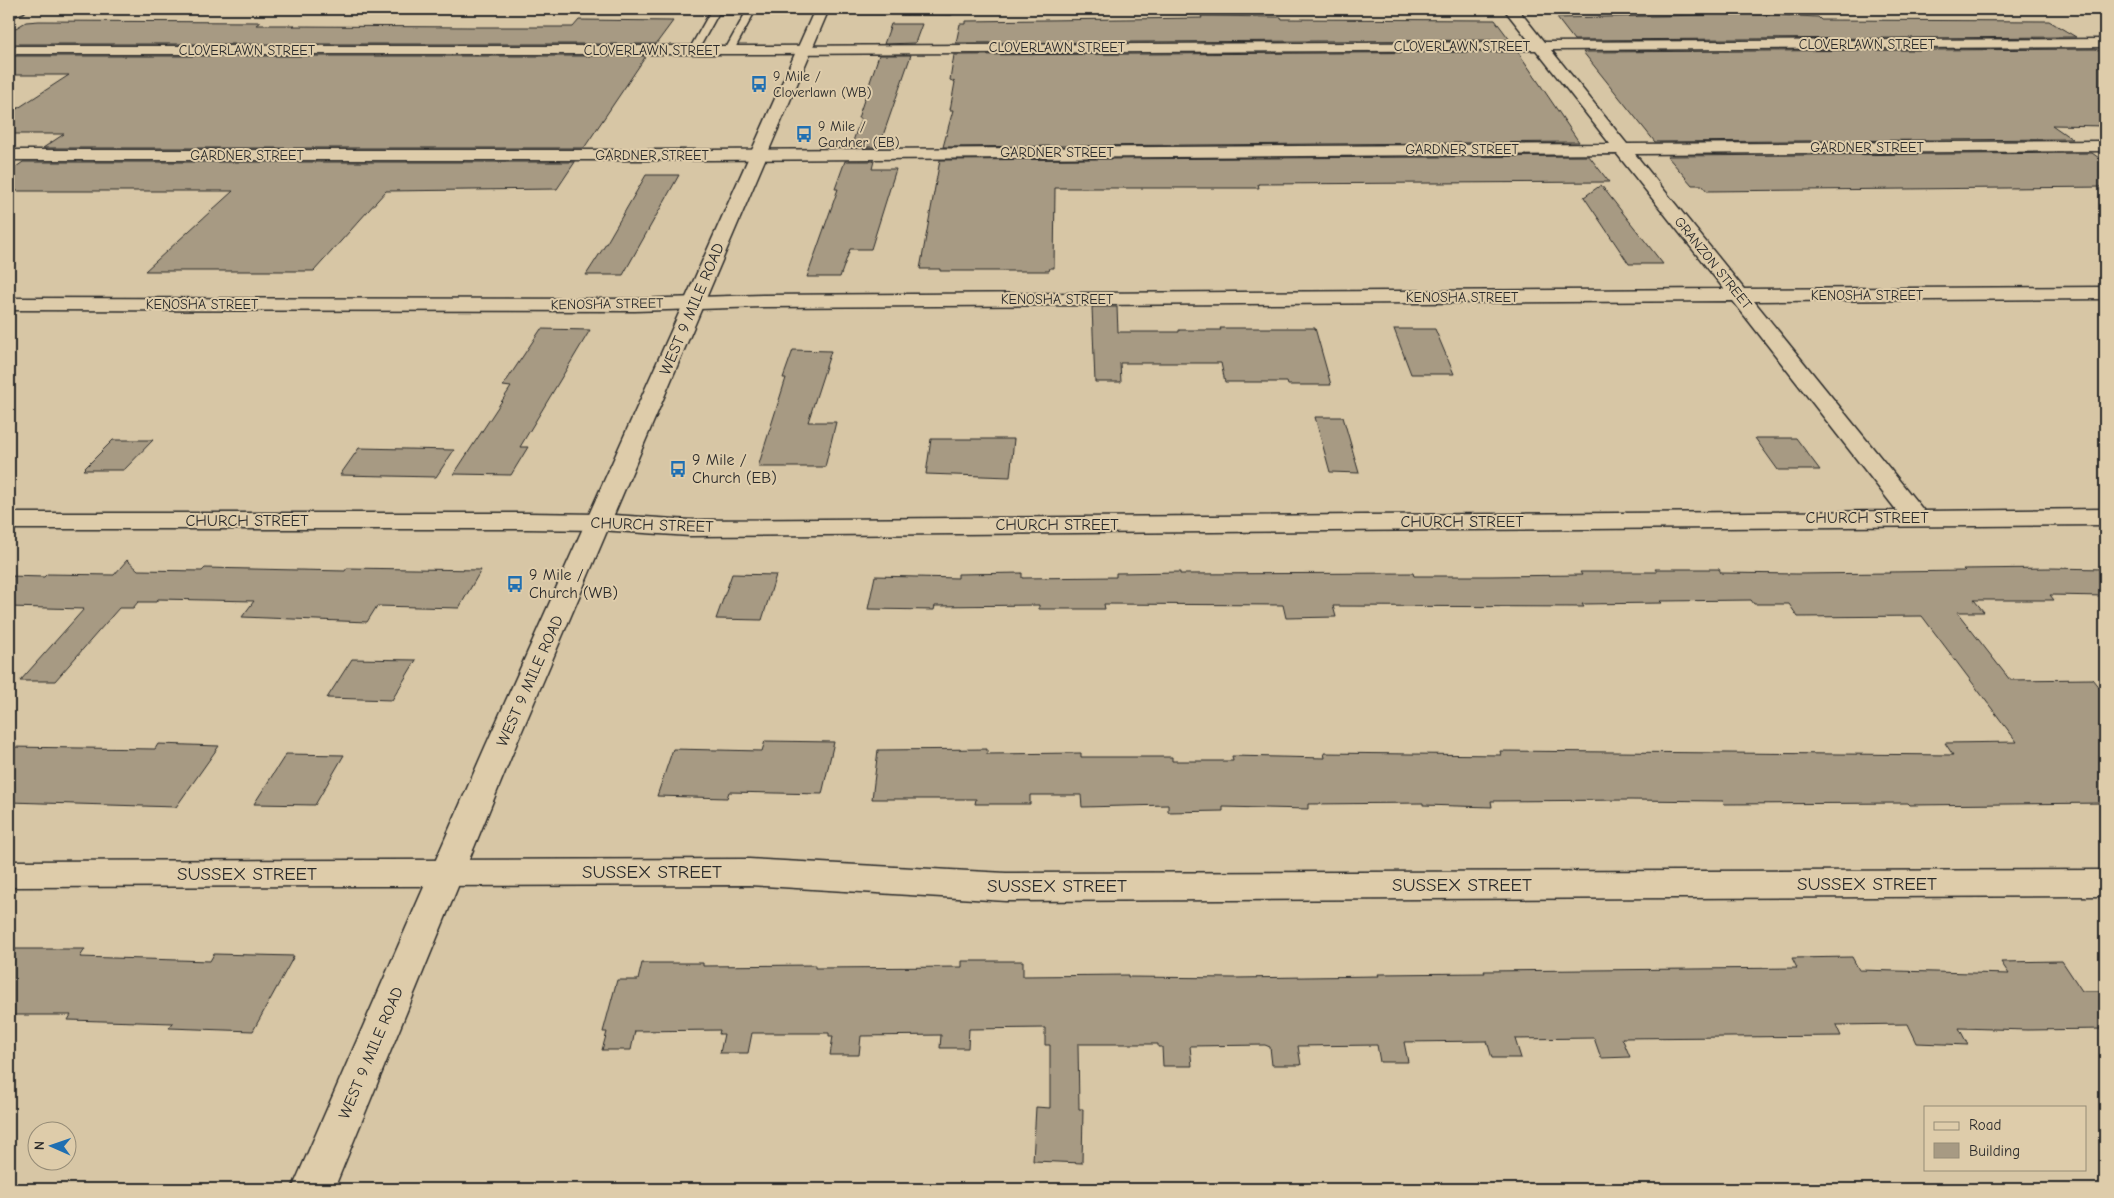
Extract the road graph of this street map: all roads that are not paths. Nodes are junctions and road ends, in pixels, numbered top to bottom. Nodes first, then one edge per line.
1 (19, 9) edge
2 (1511, 9) edge
3 (822, 10) edge
4 (951, 11) dead end
5 (9, 14) edge
6 (2105, 43) edge
7 (1540, 45) junction
8 (696, 46) junction
9 (732, 46) junction
10 (804, 49) junction
11 (9, 50) edge
12 (2105, 146) edge
13 (1622, 149) junction
14 (760, 153) junction
15 (9, 155) edge
16 (2105, 293) edge
17 (1738, 295) junction
18 (695, 302) junction
19 (9, 304) edge
20 (2105, 516) edge
21 (1916, 518) junction
22 (9, 521) edge
23 (598, 522) junction
24 (448, 872) junction
25 (9, 874) edge
26 (2105, 883) edge
27 (313, 1189) edge

1 - 5 street
2 - 7 street, GRANZON STREET
3 - 4 lane
3 - 10 street, WEST 9 MILE ROAD
6 - 7 street, CLOVERLAWN STREET
7 - 10 street, CLOVERLAWN STREET
7 - 13 street, GRANZON STREET
8 - 9 street, CLOVERLAWN STREET
8 - 9 lane
8 - 11 street, CLOVERLAWN STREET
9 - 10 street, CLOVERLAWN STREET
10 - 14 street, WEST 9 MILE ROAD
12 - 13 street, GARDNER STREET
13 - 14 street, GARDNER STREET
13 - 17 street, GRANZON STREET
14 - 15 street, GARDNER STREET
14 - 18 street, WEST 9 MILE ROAD
16 - 17 street, KENOSHA STREET
17 - 18 street, KENOSHA STREET
17 - 21 street, GRANZON STREET
18 - 19 street, KENOSHA STREET
18 - 23 street, WEST 9 MILE ROAD
20 - 21 street, CHURCH STREET
21 - 23 street, CHURCH STREET
22 - 23 street, CHURCH STREET
23 - 24 street, WEST 9 MILE ROAD
24 - 25 street, SUSSEX STREET
24 - 26 street, SUSSEX STREET
24 - 27 street, WEST 9 MILE ROAD

